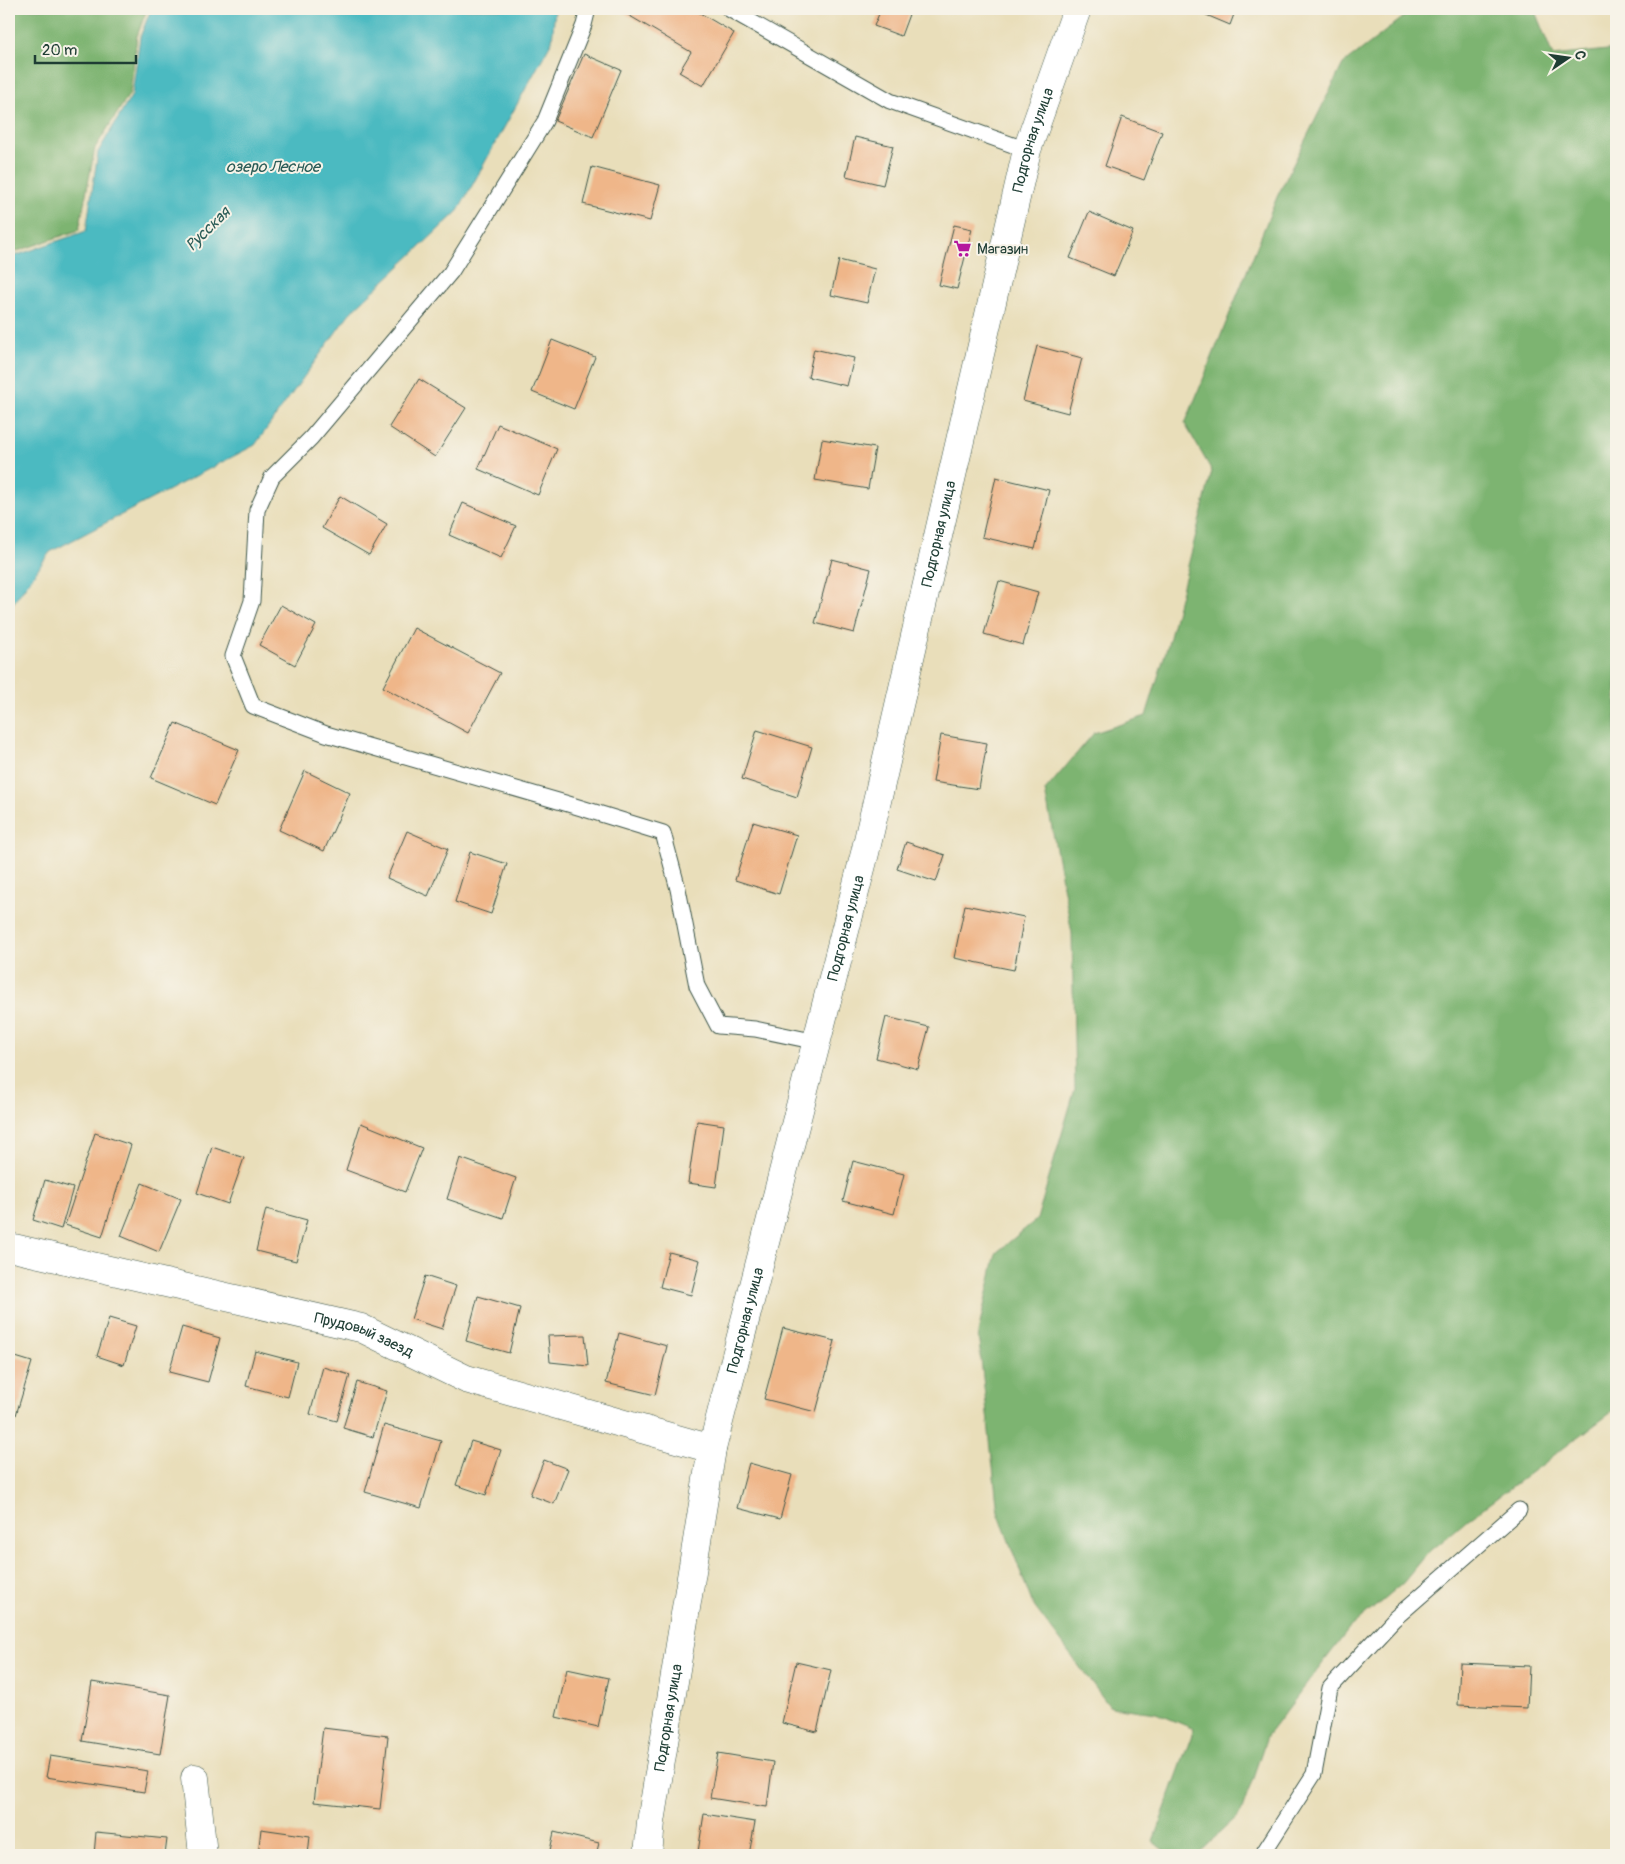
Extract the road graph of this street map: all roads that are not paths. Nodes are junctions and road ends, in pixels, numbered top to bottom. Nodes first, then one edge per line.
1 (588, 9) edge
2 (729, 9) edge
3 (1077, 9) edge
4 (1027, 150) junction
5 (817, 1042) junction
6 (9, 1247) edge
7 (712, 1449) junction
8 (1519, 1510) dead end
9 (195, 1778) dead end
10 (203, 1855) edge
11 (648, 1855) edge
12 (1262, 1855) edge

1 - 5 lane
2 - 4 lane
3 - 4 street, Подгорная улица
4 - 5 street, Подгорная улица
5 - 7 street, Подгорная улица
6 - 7 street, Прудовый заезд
7 - 11 street, Подгорная улица
8 - 12 lane
9 - 10 street

